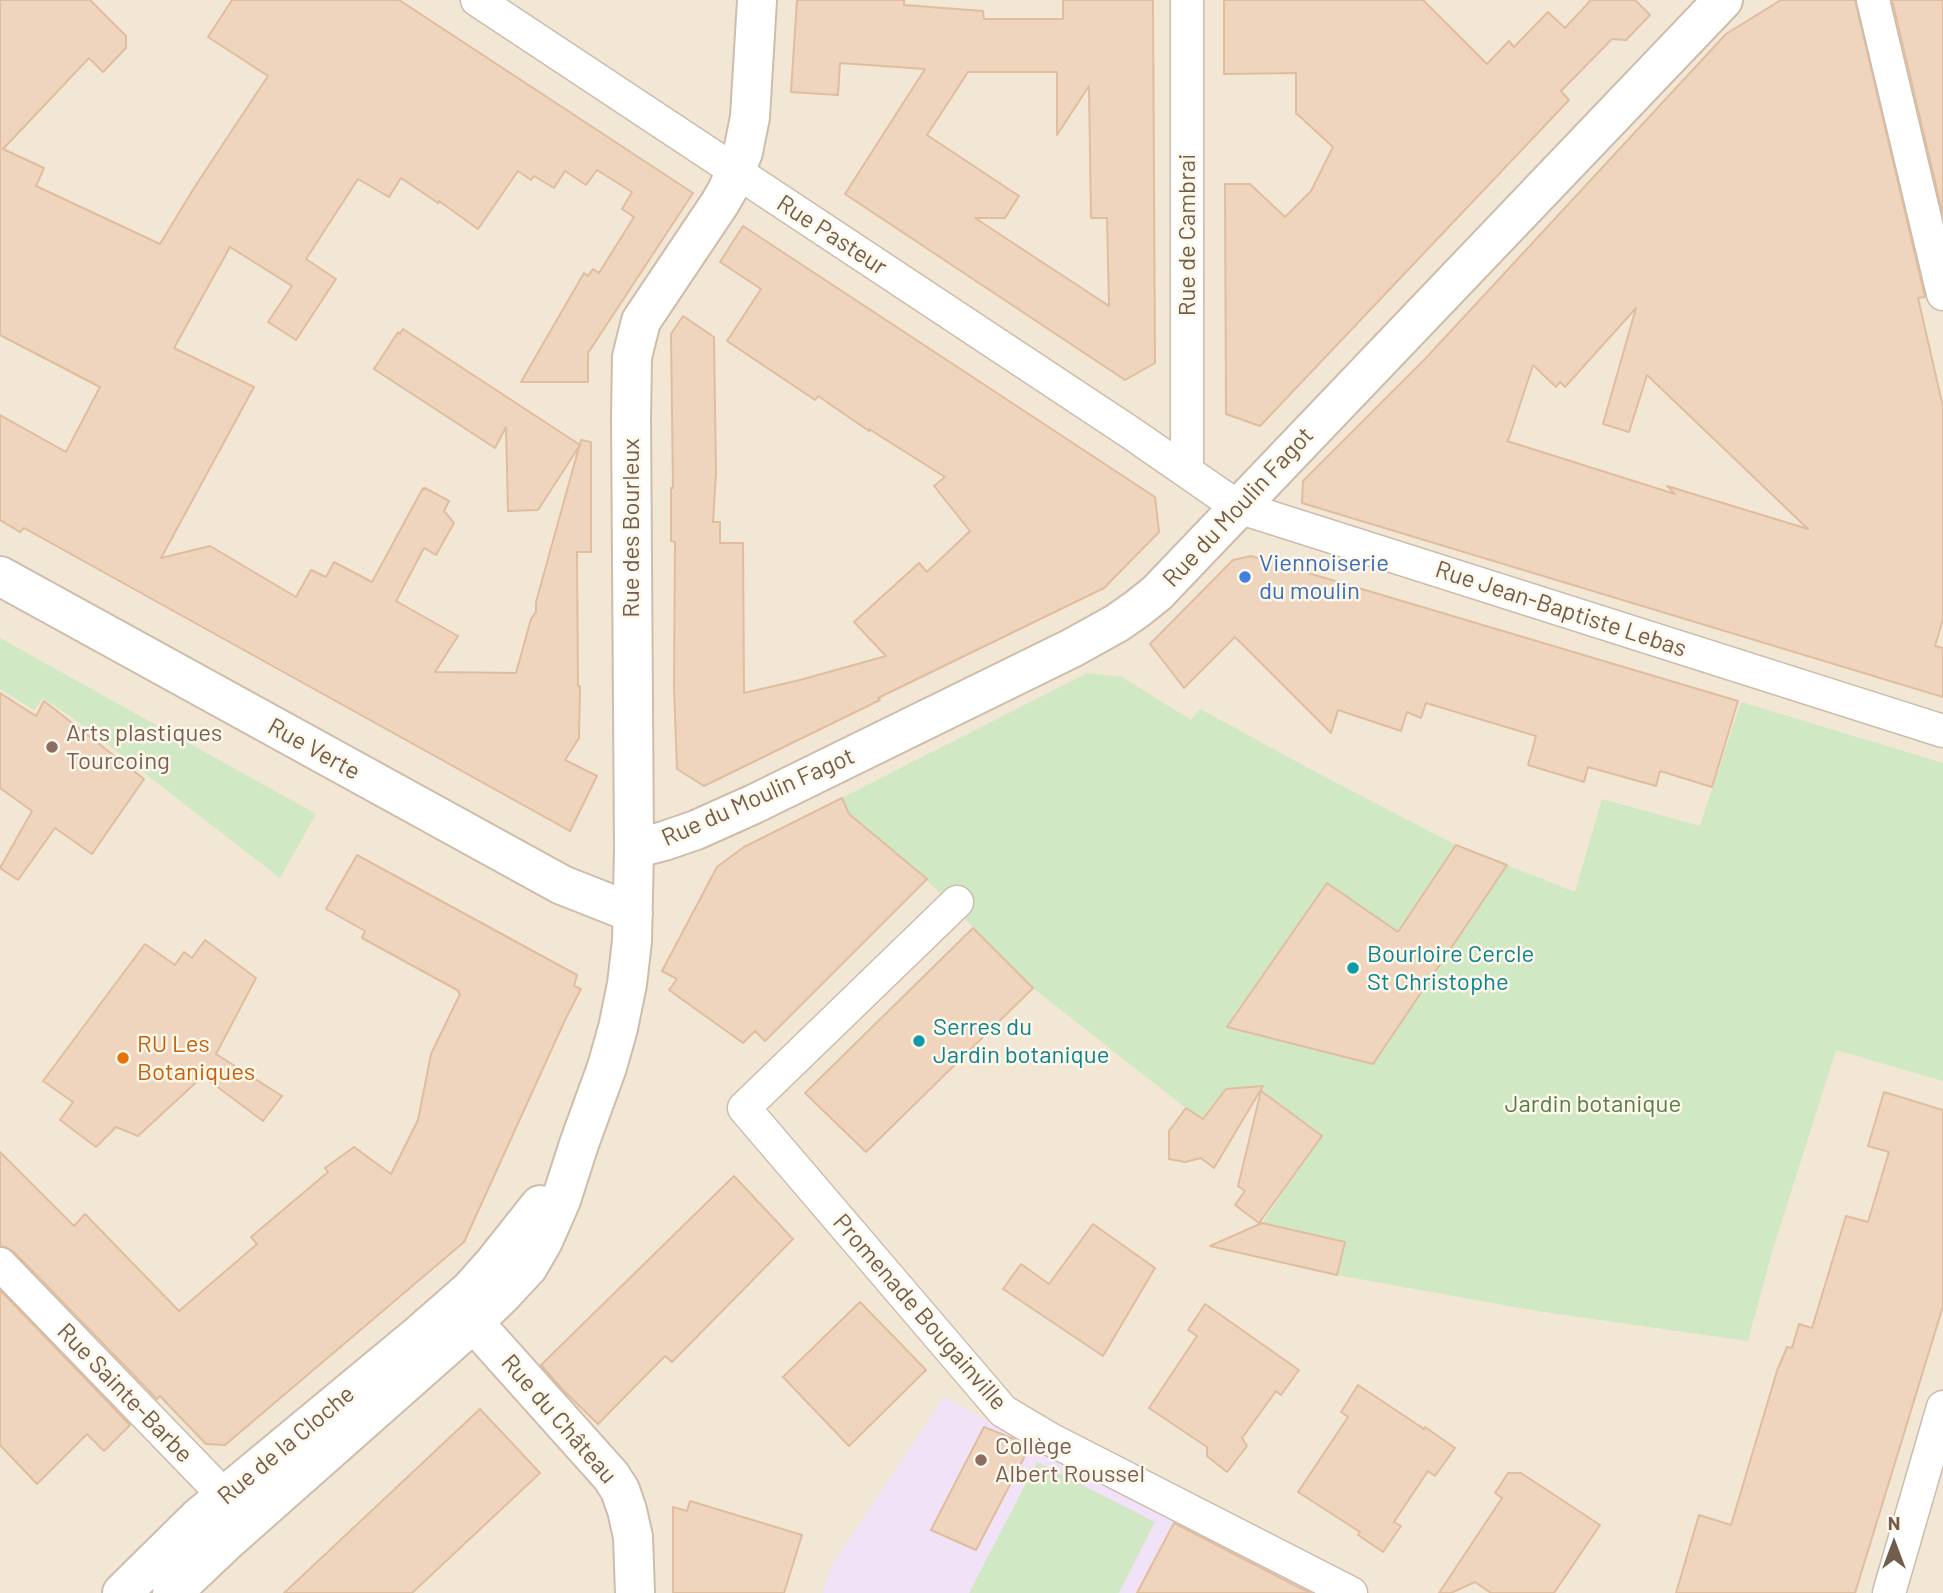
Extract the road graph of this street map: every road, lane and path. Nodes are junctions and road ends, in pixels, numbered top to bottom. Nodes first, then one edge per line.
1 (477, 0) edge
2 (757, 0) edge
3 (1187, 0) edge
4 (1723, 0) edge
5 (1873, 0) edge
6 (736, 172) junction
7 (1943, 293) edge
8 (1187, 470) junction
9 (1237, 507) junction
10 (0, 576) edge
11 (1943, 731) edge
12 (634, 849) junction
13 (957, 902) dead end
14 (633, 913) junction
15 (0, 1264) edge
16 (464, 1312) junction
17 (1943, 1407) edge
18 (237, 1508) junction
19 (122, 1593) edge
20 (172, 1593) edge
21 (635, 1593) edge
22 (1351, 1593) edge
23 (1889, 1593) edge

1 - 6 street, Rue Pasteur
2 - 6 street, Rue des Bourleux
3 - 8 street, Rue de Cambrai
4 - 9 street, Rue du Moulin Fagot
5 - 7 street
6 - 8 street, Rue Pasteur
6 - 12 street, Rue des Bourleux
8 - 9 street, Rue Jean-Baptiste Lebas
9 - 11 street, Rue Jean-Baptiste Lebas
9 - 12 street, Rue du Moulin Fagot
10 - 14 street, Rue Verte
12 - 14 street, Rue des Bourleux
13 - 22 street, Promenade Bougainville
14 - 16 street
15 - 18 street, Rue Sainte-Barbe
16 - 18 street, Rue de la Cloche
16 - 21 street, Rue du Château
17 - 23 street
18 - 19 street, Rue de la Cloche
18 - 20 street, Rue de la Cloche

